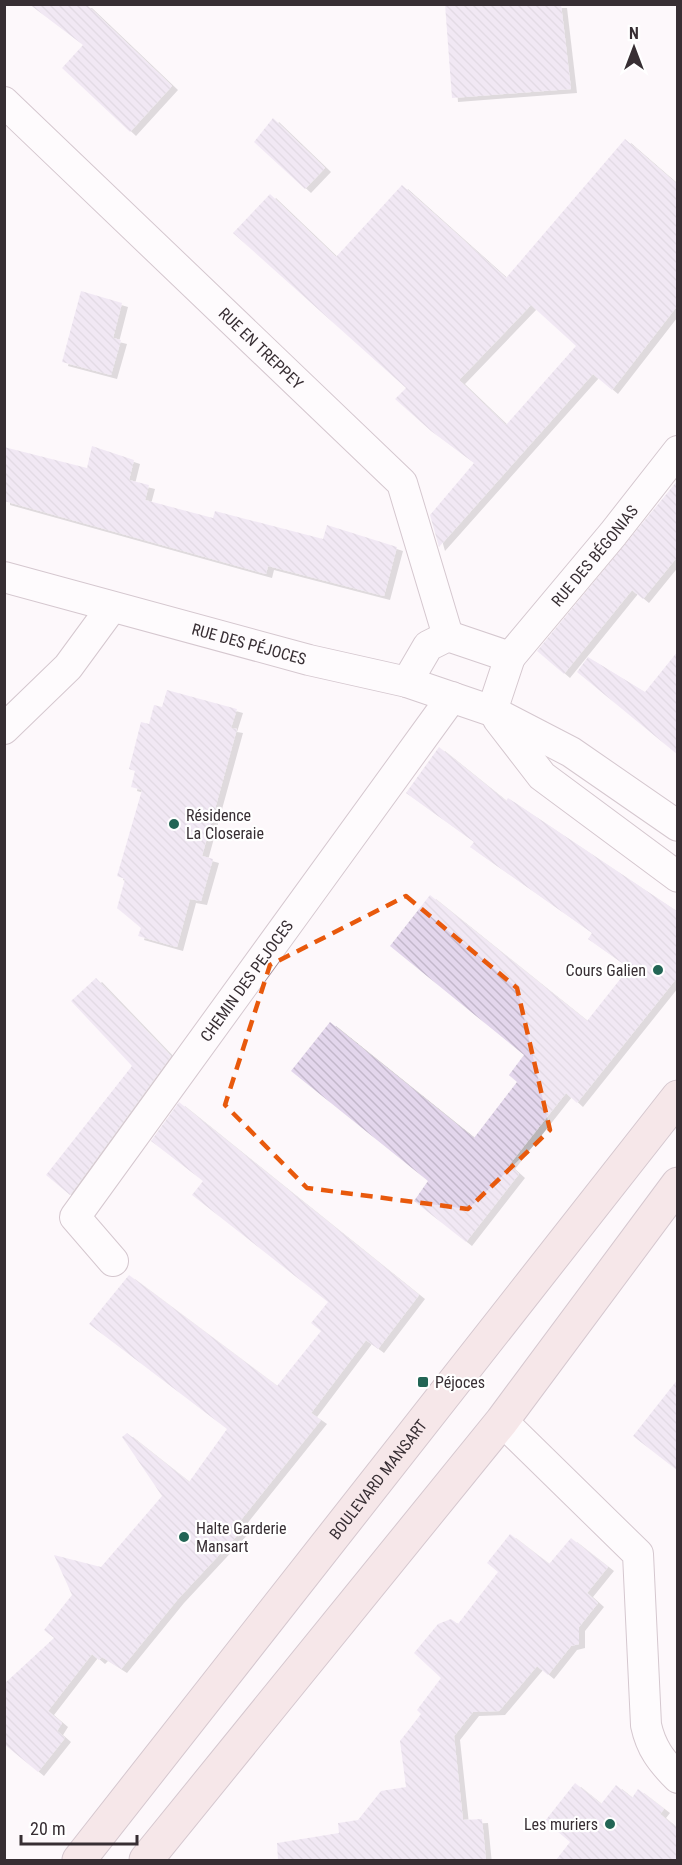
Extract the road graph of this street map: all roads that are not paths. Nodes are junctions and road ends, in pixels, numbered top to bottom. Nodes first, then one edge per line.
1 (4, 102) edge
2 (678, 451) edge
3 (4, 576) edge
4 (112, 607) junction
5 (448, 636) junction
6 (510, 657) junction
7 (407, 682) junction
8 (452, 697) junction
9 (492, 711) junction
10 (4, 729) edge
11 (678, 826) edge
12 (678, 877) edge
13 (678, 1097) edge
14 (678, 1184) edge
15 (113, 1261) dead end
16 (502, 1421) junction
17 (678, 1778) edge
18 (79, 1860) edge
19 (146, 1860) edge

1 - 5 street, RUE EN TREPPEY
2 - 6 street, RUE DES BÉGONIAS
3 - 4 street, RUE DES PÉJOCES
4 - 7 street, RUE DES PÉJOCES
4 - 10 street
5 - 6 street
5 - 7 street
6 - 9 street
7 - 8 street, RUE DES PÉJOCES
8 - 9 street, RUE DES PÉJOCES
8 - 15 street, CHEMIN DES PEJOCES
9 - 11 street, RUE DES PÉJOCES
9 - 12 street
13 - 18 main road, BOULEVARD MANSART
14 - 16 main road
16 - 17 street
16 - 19 main road

